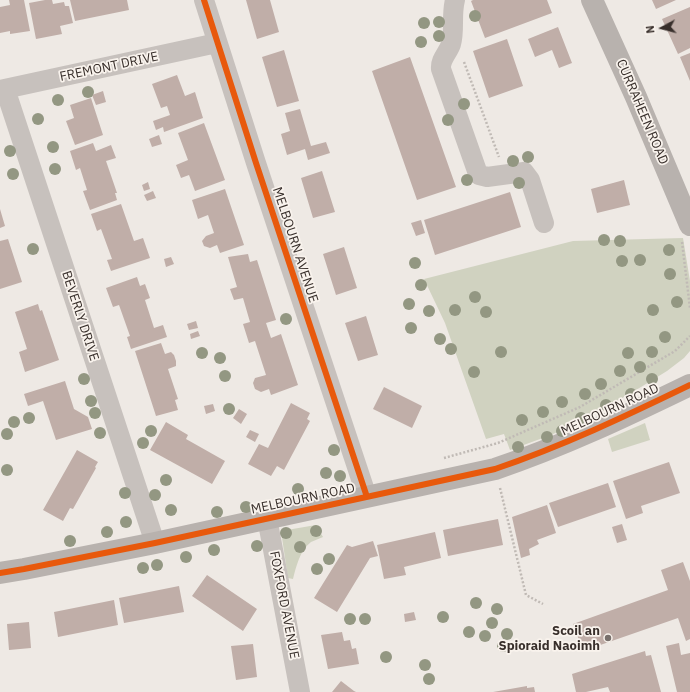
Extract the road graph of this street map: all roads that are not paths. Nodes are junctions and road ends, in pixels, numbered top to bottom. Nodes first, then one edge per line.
1 (204, 0) edge
2 (455, 0) edge
3 (592, 0) edge
4 (217, 43) junction
5 (2, 89) edge
6 (688, 214) edge
7 (544, 222) dead end
8 (690, 385) edge
9 (367, 497) junction
10 (267, 518) junction
11 (155, 543) junction
12 (0, 573) edge
13 (300, 692) edge

1 - 4 street, MELBOURN AVENUE
2 - 7 street
3 - 6 street, CURRAHEEN ROAD
4 - 5 street, FREMONT DRIVE
4 - 9 street, MELBOURN AVENUE
5 - 11 street, BEVERLY DRIVE
8 - 9 street, MELBOURN ROAD
9 - 10 street, MELBOURN ROAD
10 - 11 street, MELBOURN ROAD
10 - 13 street, FOXFORD AVENUE
11 - 12 street, MELBOURN ROAD

